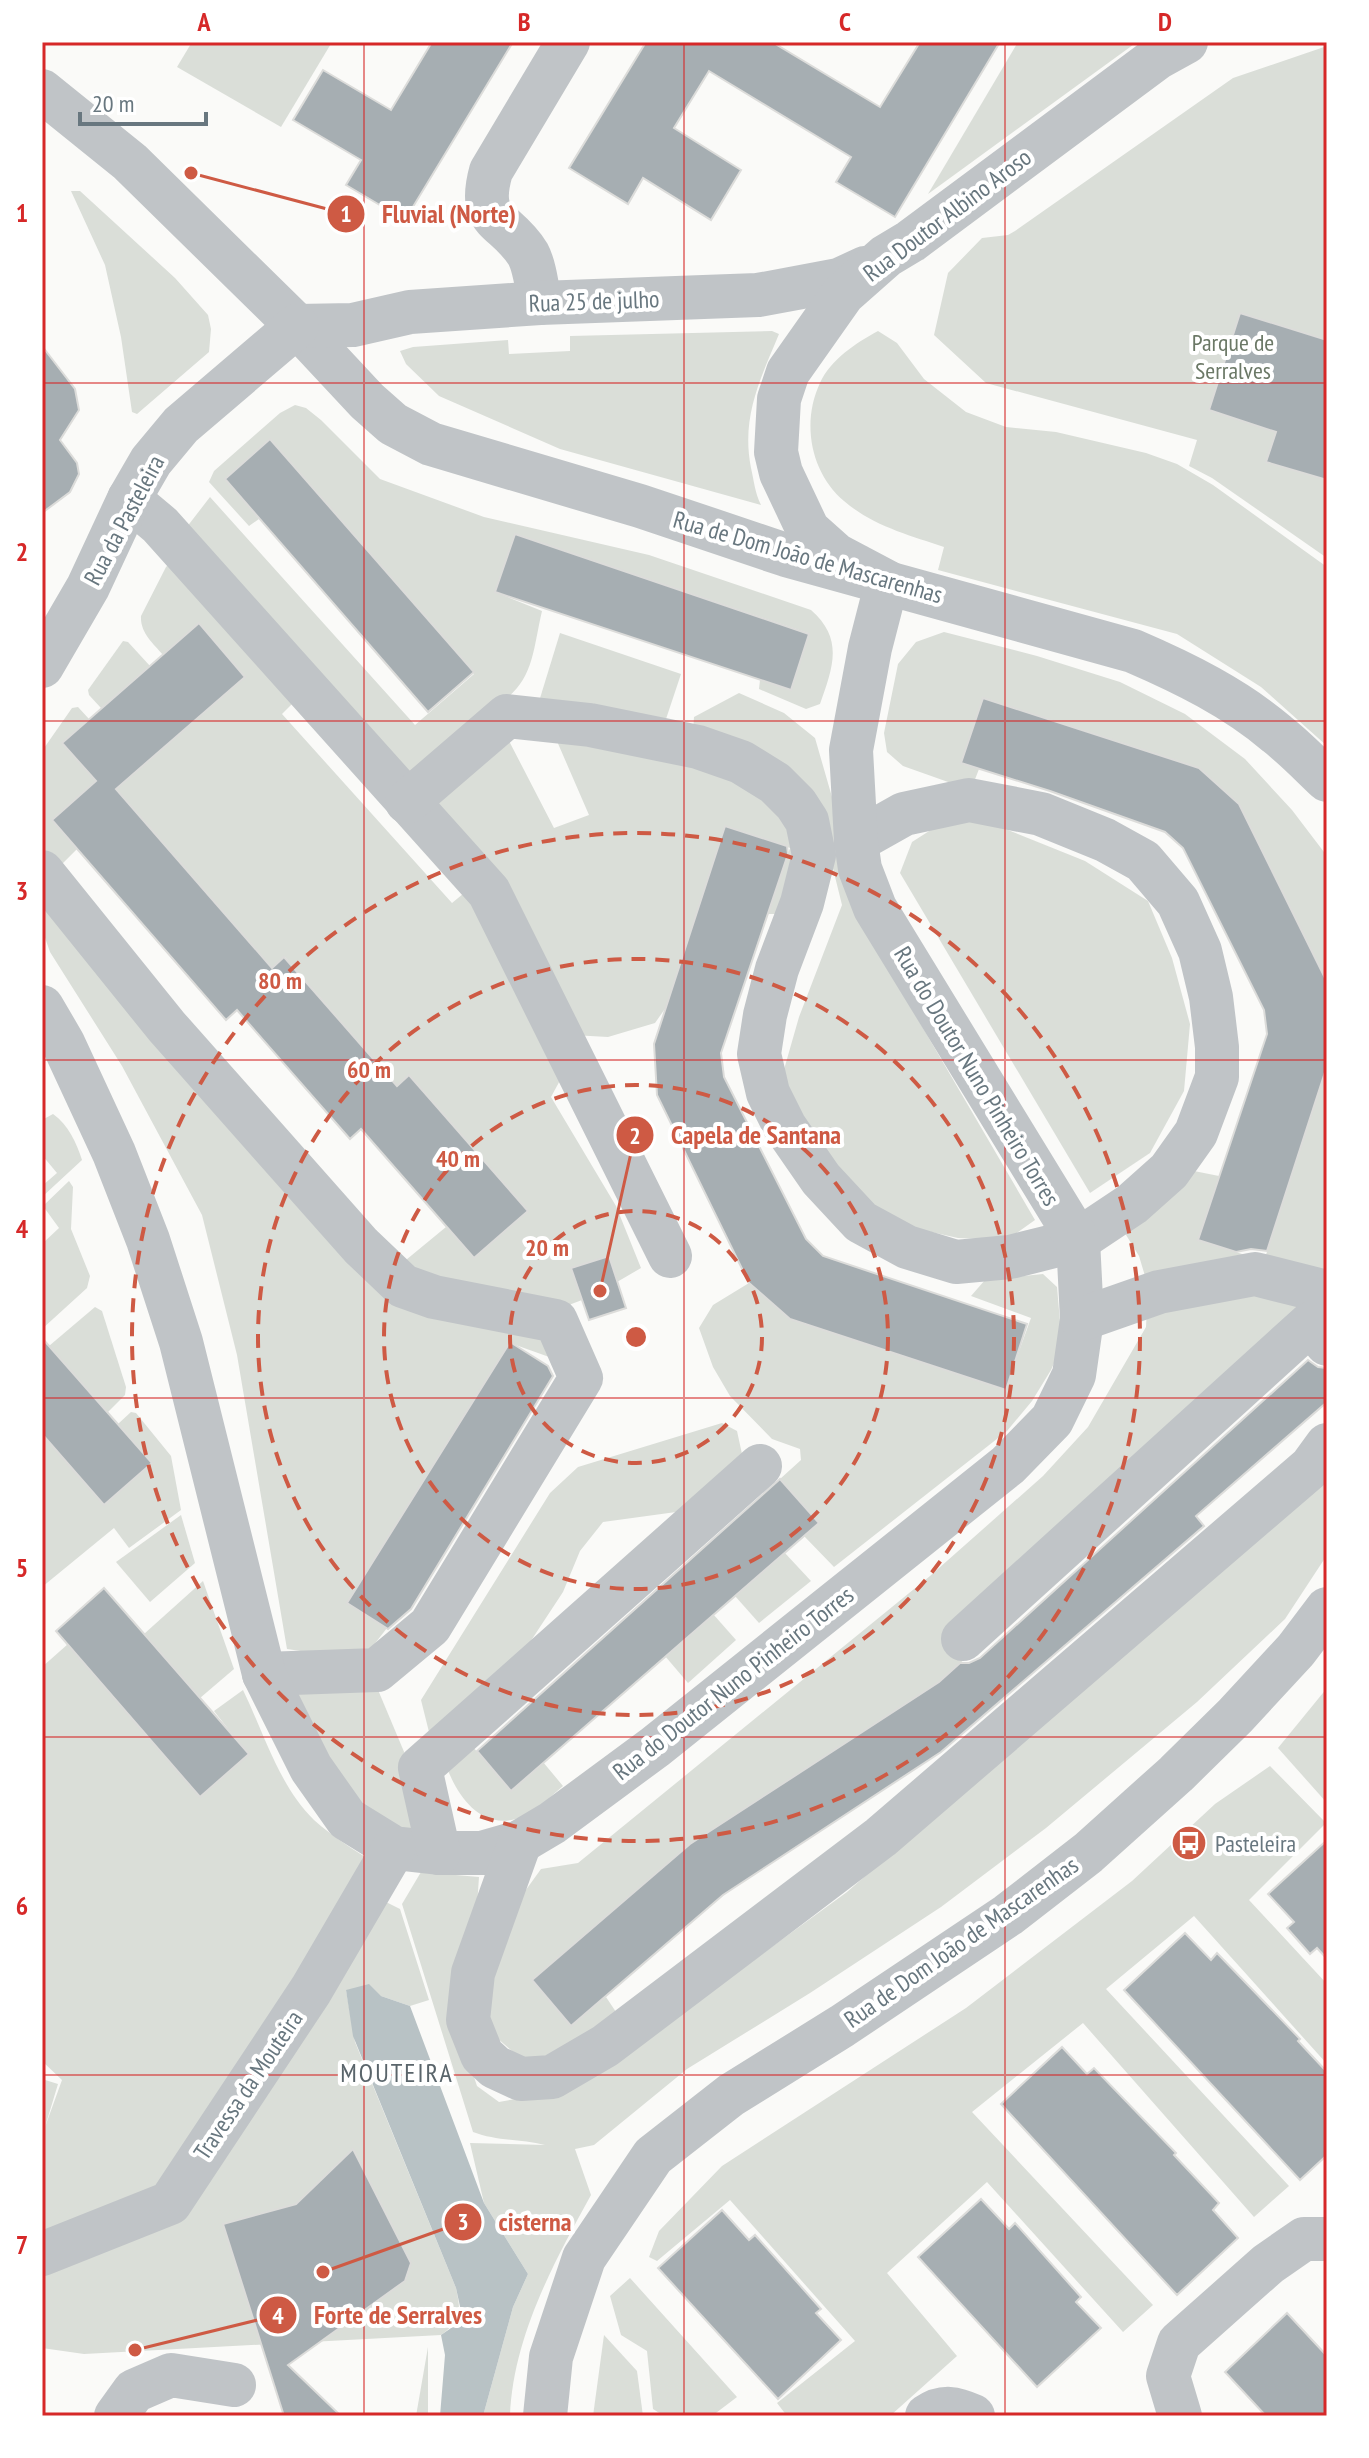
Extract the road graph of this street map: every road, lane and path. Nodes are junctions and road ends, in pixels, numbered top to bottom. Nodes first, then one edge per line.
1 (568, 42) edge
2 (1186, 42) edge
3 (42, 91) edge
4 (886, 256) junction
5 (540, 303) junction
6 (297, 326) junction
7 (129, 499) junction
8 (887, 582) junction
9 (42, 666) edge
10 (1327, 780) edge
11 (407, 802) junction
12 (856, 841) junction
13 (42, 872) edge
14 (42, 1007) edge
15 (1078, 1240) junction
16 (670, 1256) dead end
17 (1327, 1292) edge
18 (1082, 1319) junction
19 (1327, 1344) edge
20 (1327, 1445) edge
21 (760, 1466) dead end
22 (1327, 1609) edge
23 (963, 1639) dead end
24 (264, 1674) junction
25 (520, 1842) junction
26 (394, 1848) junction
27 (439, 1853) junction
28 (1327, 2239) edge
29 (42, 2254) edge
30 (234, 2385) dead end
31 (116, 2416) edge
32 (545, 2416) edge
33 (927, 2416) edge
34 (973, 2416) edge
35 (1180, 2416) edge

1 - 5 street
2 - 4 street, Rua Doutor Albino Aroso
3 - 6 street, Rua de Dom João de Mascarenhas
4 - 5 street, Rua 25 de julho
4 - 8 street, Rua Doutor Albino Aroso
5 - 6 street, Rua 25 de julho
6 - 7 street, Rua da Pasteleira
6 - 8 street, Rua de Dom João de Mascarenhas
7 - 9 street, Rua da Pasteleira
7 - 11 street
8 - 10 street, Rua de Dom João de Mascarenhas
8 - 12 street, Rua do Doutor Nuno Pinheiro Torres
11 - 15 street
11 - 16 street
12 - 15 street, Rua do Doutor Nuno Pinheiro Torres
12 - 15 street
13 - 24 street
14 - 24 street, Rua do Doutor Nuno Pinheiro Torres
15 - 18 street, Rua do Doutor Nuno Pinheiro Torres
17 - 18 street
18 - 25 street, Rua do Doutor Nuno Pinheiro Torres
19 - 23 street
20 - 25 street
21 - 27 street
22 - 32 street, Rua de Dom João de Mascarenhas
24 - 26 street, Rua do Doutor Nuno Pinheiro Torres
25 - 27 street, Rua do Doutor Nuno Pinheiro Torres
26 - 27 street, Rua do Doutor Nuno Pinheiro Torres
26 - 29 street, Travessa da Mouteira
28 - 35 street
30 - 31 street
33 - 34 street

